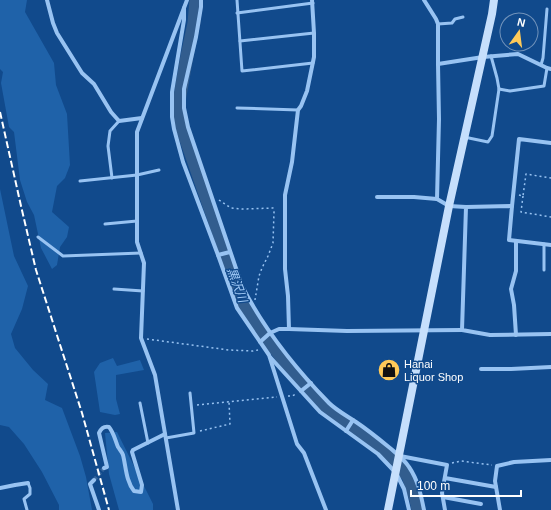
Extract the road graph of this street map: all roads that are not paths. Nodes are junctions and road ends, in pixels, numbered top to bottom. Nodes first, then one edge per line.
1 (47, 0) edge
2 (187, 0) edge
3 (201, 0) edge
4 (236, 0) edge
5 (424, 0) edge
6 (494, 0) edge
7 (313, 1) edge
8 (184, 8) junction
9 (547, 9) dead end
10 (237, 13) junction
11 (463, 17) dead end
12 (438, 24) junction
13 (314, 33) junction
14 (240, 41) junction
15 (487, 57) junction
16 (312, 63) junction
17 (438, 64) junction
18 (541, 65) junction
19 (549, 68) edge
20 (499, 89) junction
21 (237, 108) dead end
22 (298, 110) junction
23 (142, 118) junction
24 (119, 121) junction
25 (464, 137) junction
26 (551, 143) edge
27 (159, 170) dead end
28 (137, 175) junction
29 (112, 178) junction
30 (80, 181) dead end
31 (377, 197) dead end
32 (437, 199) junction
33 (449, 206) junction
34 (512, 206) junction
35 (466, 207) junction
36 (137, 221) junction
37 (105, 224) dead end
38 (38, 237) dead end
39 (516, 241) junction
40 (544, 244) junction
41 (551, 245) edge
42 (229, 252) junction
43 (141, 253) junction
44 (220, 255) junction
45 (544, 270) dead end
46 (114, 289) dead end
47 (143, 291) junction
48 (289, 329) junction
49 (424, 330) junction
50 (462, 330) junction
51 (269, 334) junction
52 (551, 334) edge
53 (516, 335) junction
54 (261, 341) junction
55 (269, 355) junction
56 (551, 367) edge
57 (481, 369) dead end
58 (311, 382) junction
59 (301, 391) junction
60 (190, 393) dead end
61 (140, 402) dead end
62 (353, 421) junction
63 (347, 430) junction
64 (166, 436) junction
65 (148, 443) junction
66 (399, 456) junction
67 (551, 460) edge
68 (104, 468) tunnel mouth
69 (396, 473) junction
70 (445, 478) junction
71 (94, 480) tunnel mouth
72 (28, 483) joint
73 (0, 488) edge
74 (496, 488) junction
75 (443, 497) junction
76 (481, 504) dead end
77 (26, 510) edge
78 (98, 510) edge
79 (178, 510) edge
80 (326, 510) edge
81 (388, 510) edge
82 (408, 510) edge
83 (424, 510) edge
84 (445, 510) edge
85 (500, 510) edge

1 - 24 street
2 - 8 street
3 - 42 street
4 - 10 lane
5 - 12 street
6 - 15 street
7 - 10 lane
7 - 13 street
8 - 23 street
8 - 44 street
9 - 18 lane
10 - 14 lane
11 - 12 lane
12 - 17 street
13 - 14 lane
13 - 16 street
14 - 16 lane
15 - 17 street
15 - 18 street
15 - 20 lane
15 - 25 street
16 - 22 street
17 - 32 street
18 - 19 street
19 - 20 lane
20 - 25 lane
21 - 22 lane
22 - 48 street
23 - 24 street
23 - 28 street
24 - 29 lane
25 - 33 street
26 - 34 street
27 - 28 lane
28 - 29 lane
28 - 36 street
29 - 30 lane
31 - 32 street
32 - 33 street
33 - 35 street
33 - 49 street
34 - 35 street
34 - 39 street
35 - 50 street
36 - 37 lane
36 - 43 street
38 - 43 lane
39 - 40 street
39 - 53 street
40 - 41 street
40 - 45 lane
42 - 44 street
42 - 51 street
43 - 47 street
44 - 54 street
46 - 47 lane
47 - 64 street
48 - 49 street
48 - 51 street
49 - 50 street
49 - 66 street
50 - 53 street
51 - 54 street
51 - 58 street
52 - 53 street
54 - 55 street
55 - 59 street
55 - 80 street
56 - 57 street
58 - 59 street
58 - 62 street
59 - 63 street
60 - 64 lane
61 - 65 lane
62 - 63 street
62 - 66 street
63 - 69 street
64 - 65 street
64 - 79 street
65 - 68 street
66 - 69 street
66 - 70 street
66 - 83 street
67 - 74 street
69 - 81 street
69 - 82 street
70 - 74 street
70 - 75 street
71 - 78 street
72 - 73 street
72 - 77 lane
74 - 85 street
75 - 76 street
75 - 84 street

